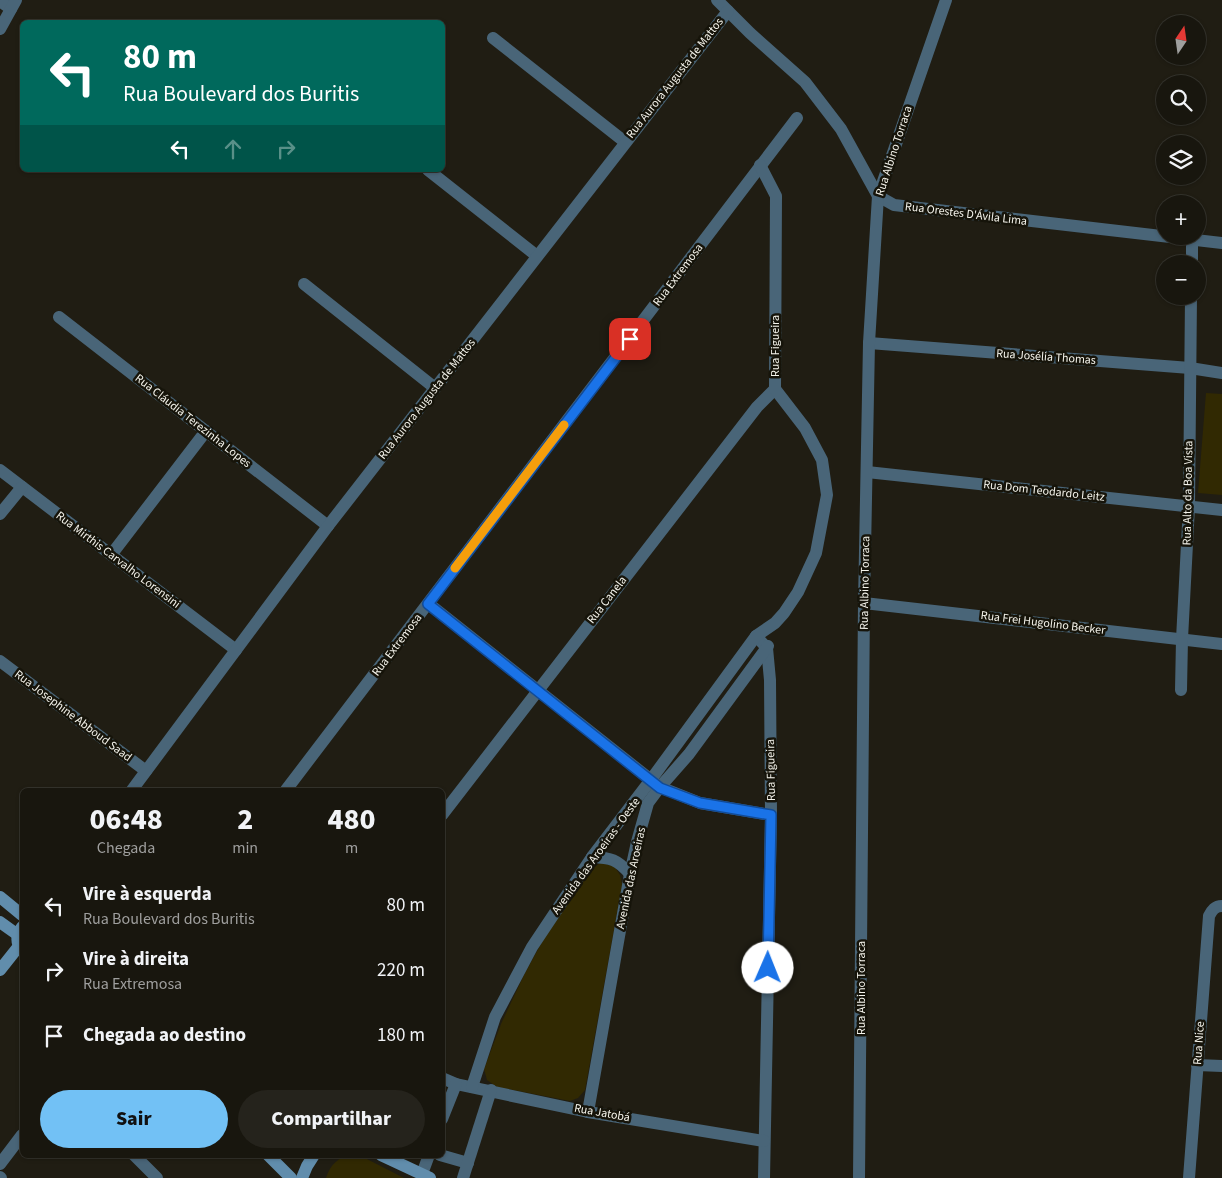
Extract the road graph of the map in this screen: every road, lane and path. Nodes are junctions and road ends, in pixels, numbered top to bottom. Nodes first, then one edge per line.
1 (717, 0) edge
2 (946, 0) edge
3 (0, 2) edge
4 (14, 4) edge
5 (728, 11) junction
6 (0, 29) edge
7 (493, 38) dead end
8 (797, 118) dead end
9 (625, 142) junction
10 (760, 165) junction
11 (431, 172) edge
12 (878, 196) junction
13 (1156, 236) edge
14 (1206, 241) edge
15 (1222, 243) edge
16 (537, 256) junction
17 (304, 284) dead end
18 (1191, 305) edge
19 (58, 317) dead end
20 (869, 343) junction
21 (1190, 368) junction
22 (1222, 372) edge
23 (435, 388) junction
24 (775, 389) junction
25 (206, 431) junction
26 (0, 470) edge
27 (867, 472) junction
28 (22, 487) junction
29 (1189, 506) junction
30 (1222, 510) edge
31 (0, 514) edge
32 (328, 526) junction
33 (111, 555) junction
34 (864, 603) junction
35 (428, 604) junction
36 (775, 624) junction
37 (756, 636) junction
38 (1182, 639) junction
39 (1222, 644) edge
40 (767, 648) junction
41 (236, 650) junction
42 (0, 661) edge
43 (537, 690) junction
44 (1181, 690) dead end
45 (146, 771) junction
46 (655, 784) junction
47 (133, 788) edge
48 (288, 788) edge
49 (445, 811) edge
50 (771, 815) junction
51 (592, 856) junction
52 (630, 874) junction
53 (0, 897) edge
54 (1217, 908) edge
55 (20, 912) edge
56 (0, 922) edge
57 (20, 940) edge
58 (0, 970) edge
59 (1197, 1065) junction
60 (1222, 1066) edge
61 (445, 1079) edge
62 (456, 1084) junction
63 (472, 1087) junction
64 (491, 1090) junction
65 (445, 1112) edge
66 (588, 1112) junction
67 (20, 1138) edge
68 (764, 1141) junction
69 (445, 1156) edge
70 (137, 1158) edge
71 (271, 1158) edge
72 (312, 1158) edge
73 (387, 1158) edge
74 (429, 1158) edge
75 (468, 1163) junction
76 (0, 1164) edge
77 (426, 1176) edge
78 (157, 1178) edge
79 (291, 1178) edge
80 (302, 1178) edge
81 (463, 1178) edge
82 (764, 1178) edge
83 (860, 1178) edge
84 (1189, 1178) edge

1 - 5 street
2 - 12 street, Rua Albino Torraca
3 - 4 street
4 - 6 street
5 - 9 street, Rua Aurora Augusta de Mattos
5 - 12 street
7 - 9 street
8 - 10 street, Rua Extremosa
9 - 16 street, Rua Aurora Augusta de Mattos
10 - 24 street, Rua Figueira
10 - 35 street, Rua Extremosa
11 - 16 street
12 - 13 street, Rua Orestes D'Ávila Lima
12 - 20 street, Rua Albino Torraca
14 - 15 street, Rua Orestes D'Ávila Lima
16 - 23 street, Rua Aurora Augusta de Mattos
17 - 23 street
18 - 21 street, Rua Alto da Boa Vista
19 - 25 street, Rua Cláudia Terezinha Lopes
20 - 21 street, Rua Josélia Thomas
20 - 27 street, Rua Albino Torraca
21 - 22 street, Rua Josélia Thomas
21 - 29 street, Rua Alto da Boa Vista
23 - 32 street, Rua Aurora Augusta de Mattos
24 - 36 street, Rua Figueira
24 - 43 street, Rua Canela
25 - 32 street, Rua Cláudia Terezinha Lopes
25 - 33 street
26 - 28 street, Rua Mirthis Carvalho Lorensini
27 - 29 street, Rua Dom Teodardo Leitz
27 - 34 street, Rua Albino Torraca
28 - 31 street
28 - 33 street, Rua Mirthis Carvalho Lorensini
29 - 30 street, Rua Dom Teodardo Leitz
29 - 38 street, Rua Alto da Boa Vista
32 - 41 street, Rua Aurora Augusta de Mattos
33 - 41 street, Rua Mirthis Carvalho Lorensini
34 - 38 street, Rua Frei Hugolino Becker
34 - 83 street, Rua Albino Torraca
35 - 43 street
35 - 48 street, Rua Extremosa
36 - 37 street, Avenida das Aroeiras - Oeste
36 - 40 street, Avenida das Aroeiras
37 - 40 street
37 - 46 street, Avenida das Aroeiras - Oeste
38 - 39 street, Rua Frei Hugolino Becker
38 - 44 street, Rua Alto da Boa Vista
40 - 46 street, Avenida das Aroeiras
40 - 50 street, Rua Figueira
41 - 45 street, Rua Aurora Augusta de Mattos
42 - 45 street, Rua Josephine Abboud Saad
43 - 46 street
43 - 49 street, Rua Canela
45 - 47 street, Rua Aurora Augusta de Mattos
46 - 50 street
46 - 51 street, Avenida das Aroeiras - Oeste
46 - 52 street, Avenida das Aroeiras
50 - 68 street, Rua Figueira
51 - 52 street
51 - 63 street, Avenida das Aroeiras - Oeste
52 - 66 street, Avenida das Aroeiras
53 - 55 street
54 - 59 street, Rua Nice
56 - 57 street
57 - 58 street
59 - 60 street
59 - 84 street, Rua Nice
61 - 62 street, Rua Jatobá
62 - 63 street, Rua Jatobá
62 - 65 street
63 - 64 street, Rua Jatobá
64 - 66 street, Rua Jatobá
64 - 75 street
66 - 68 street, Rua Jatobá
67 - 76 street
68 - 82 street, Rua Figueira
69 - 75 street
70 - 78 street
71 - 79 street
72 - 80 street
73 - 77 street
74 - 77 street
75 - 81 street

